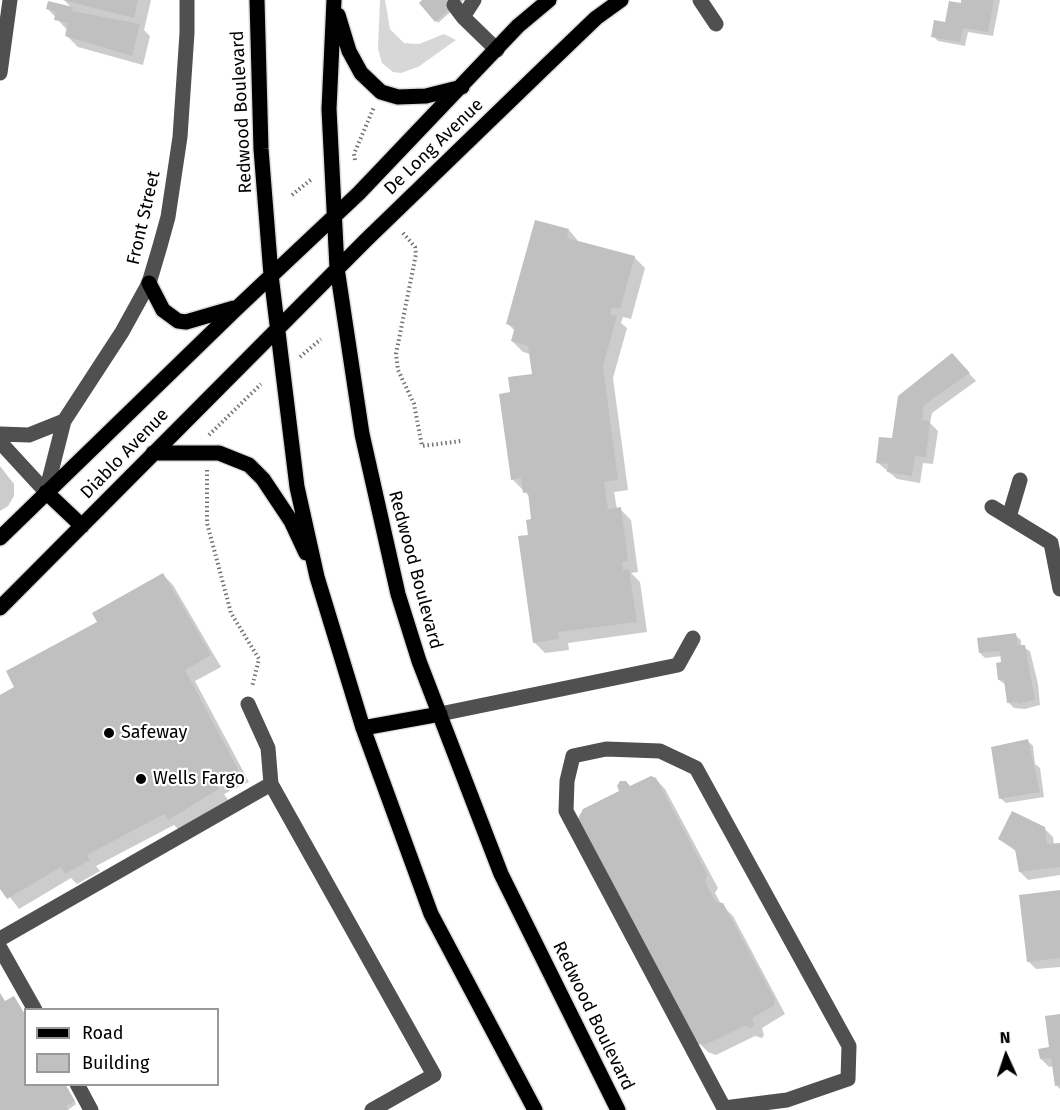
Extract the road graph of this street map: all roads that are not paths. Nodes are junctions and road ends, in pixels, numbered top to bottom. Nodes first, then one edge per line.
1 (10, 0) edge
2 (187, 0) edge
3 (257, 0) edge
4 (474, 0) edge
5 (548, 0) edge
6 (621, 0) edge
7 (700, 0) edge
8 (334, 1) edge
9 (532, 7) edge
10 (716, 24) dead end
11 (497, 50) junction
12 (0, 73) edge
13 (462, 87) junction
14 (334, 217) junction
15 (338, 268) junction
16 (271, 275) junction
17 (149, 283) junction
18 (237, 308) junction
19 (278, 327) junction
20 (64, 421) junction
21 (0, 434) edge
22 (0, 442) edge
23 (153, 453) junction
24 (1020, 480) dead end
25 (46, 492) junction
26 (992, 507) dead end
27 (1009, 517) junction
28 (82, 526) junction
29 (0, 538) edge
30 (317, 577) junction
31 (1060, 590) edge
32 (0, 608) edge
33 (693, 639) dead end
34 (248, 704) road end
35 (440, 714) junction
36 (363, 728) junction
37 (271, 784) junction
38 (0, 939) edge
39 (0, 948) edge
40 (33, 1008) edge
41 (78, 1086) edge
42 (724, 1108) joint
43 (91, 1110) edge
44 (372, 1110) edge
45 (535, 1110) edge
46 (618, 1110) edge

1 - 12 street
2 - 17 street, Front Street
3 - 16 main road, Redwood Boulevard
4 - 11 street
5 - 9 main road, De Long Avenue
6 - 15 main road, De Long Avenue
7 - 10 street
8 - 13 main road
8 - 14 main road, Redwood Boulevard
9 - 11 main road, De Long Avenue
11 - 13 main road, De Long Avenue
13 - 14 main road, De Long Avenue
14 - 15 main road, Redwood Boulevard
14 - 16 main road, De Long Avenue
15 - 19 main road, De Long Avenue
15 - 35 main road, Redwood Boulevard
16 - 18 main road, Diablo Avenue
16 - 19 main road, Redwood Boulevard
17 - 18 main road
17 - 20 street, Front Street
18 - 25 main road, Diablo Avenue
19 - 23 main road, Diablo Avenue
19 - 30 main road, Redwood Boulevard
20 - 21 street
20 - 25 street, Front Street
22 - 25 street
23 - 28 main road, Diablo Avenue
23 - 30 main road
24 - 27 street
25 - 28 main road
25 - 29 main road, Diablo Avenue
26 - 27 street
27 - 31 street
28 - 32 main road, Diablo Avenue
30 - 36 main road, Redwood Boulevard
33 - 35 street
34 - 37 street
35 - 36 main road
35 - 46 main road, Redwood Boulevard
36 - 45 main road, Redwood Boulevard
37 - 38 street
37 - 44 street
39 - 40 street
41 - 43 street
42 - 42 street

